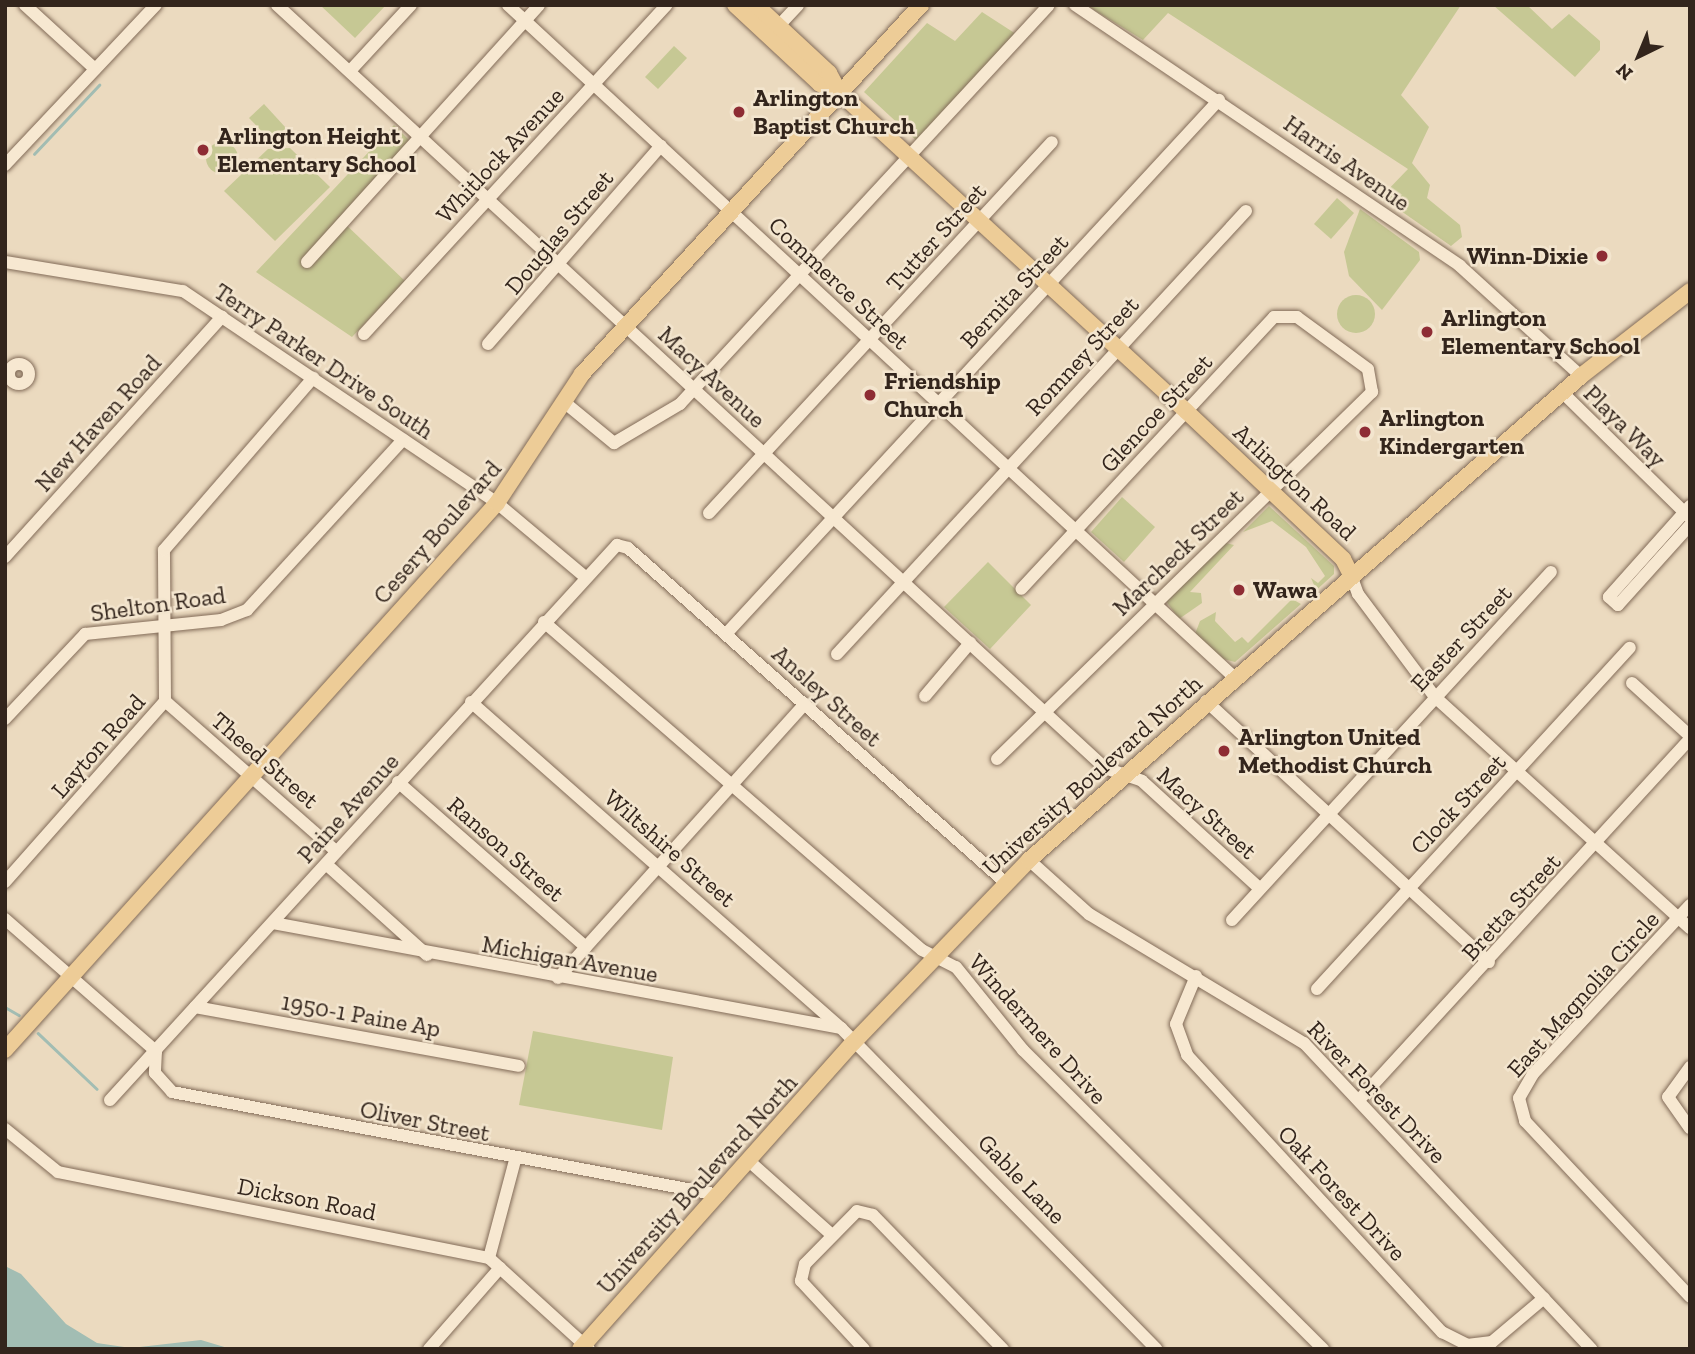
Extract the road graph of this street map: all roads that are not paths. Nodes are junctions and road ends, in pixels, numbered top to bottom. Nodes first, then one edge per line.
1 (25, 5) edge
2 (156, 5) edge
3 (276, 5) edge
4 (411, 5) edge
5 (508, 5) edge
6 (539, 5) edge
7 (667, 5) edge
8 (735, 5) edge
9 (756, 5) edge
10 (798, 5) edge
11 (921, 5) edge
12 (1049, 5) edge
13 (1075, 5) edge
14 (525, 20) junction
15 (773, 31) junction
16 (95, 69) junction
17 (350, 71) junction
18 (594, 85) junction
19 (839, 92) junction
20 (1219, 100) junction
21 (419, 136) junction
22 (1052, 142) dead end
23 (661, 146) junction
24 (910, 158) junction
25 (5, 165) edge
26 (488, 199) junction
27 (730, 209) junction
28 (1245, 211) dead end
29 (979, 221) junction
30 (5, 262) edge
31 (307, 262) dead end
32 (556, 262) junction
33 (800, 275) junction
34 (1048, 284) junction
35 (1690, 291) edge
36 (222, 317) junction
37 (625, 326) junction
38 (364, 334) dead end
39 (870, 340) junction
40 (488, 344) dead end
41 (1335, 344) joint
42 (1117, 347) junction
43 (1581, 376) junction
44 (313, 378) junction
45 (695, 390) junction
46 (1562, 392) junction
47 (564, 402) junction
48 (939, 404) junction
49 (1186, 411) junction
50 (403, 440) junction
51 (765, 454) junction
52 (1008, 467) junction
53 (1272, 491) junction
54 (497, 503) junction
55 (709, 513) dead end
56 (1688, 515) edge
57 (834, 518) junction
58 (1077, 530) junction
59 (617, 545) joint
60 (5, 557) edge
61 (1551, 572) dead end
62 (1351, 575) junction
63 (584, 576) junction
64 (902, 580) junction
65 (1021, 589) dead end
66 (1154, 603) junction
67 (544, 622) junction
68 (165, 624) junction
69 (726, 634) junction
70 (970, 643) junction
71 (1630, 648) dead end
72 (837, 654) dead end
73 (1234, 677) junction
74 (1632, 683) dead end
75 (925, 696) dead end
76 (1434, 697) junction
77 (165, 701) junction
78 (1206, 701) junction
79 (471, 702) junction
80 (806, 704) junction
81 (1045, 712) junction
82 (5, 719) edge
83 (1690, 737) edge
84 (997, 760) dead end
85 (1517, 771) junction
86 (1123, 773) junction
87 (252, 776) junction
88 (398, 782) junction
89 (734, 785) junction
90 (1328, 814) junction
91 (1598, 842) junction
92 (336, 851) junction
93 (1029, 860) junction
94 (326, 864) junction
95 (661, 867) junction
96 (5, 882) edge
97 (1006, 883) junction
98 (1259, 888) junction
99 (1409, 888) junction
100 (1690, 905) edge
101 (1678, 918) junction
102 (5, 919) edge
103 (1232, 920) dead end
104 (273, 923) junction
105 (1690, 928) edge
106 (586, 947) junction
107 (428, 955) junction
108 (934, 957) junction
109 (1489, 962) junction
110 (1196, 976) junction
111 (72, 977) junction
112 (558, 978) junction
113 (1317, 989) dead end
114 (195, 1007) junction
115 (841, 1028) junction
116 (853, 1043) junction
117 (5, 1050) edge
118 (156, 1051) junction
119 (519, 1066) dead end
120 (1690, 1067) edge
121 (110, 1100) dead end
122 (1359, 1100) junction
123 (1690, 1128) edge
124 (5, 1129) edge
125 (515, 1160) junction
126 (749, 1161) junction
127 (719, 1195) junction
128 (831, 1234) junction
129 (489, 1258) junction
130 (500, 1268) junction
131 (1690, 1297) edge
132 (1544, 1298) junction
133 (584, 1347) edge
134 (429, 1349) edge
135 (864, 1349) edge
136 (1003, 1349) edge
137 (1156, 1349) edge
138 (1323, 1349) edge
139 (1591, 1349) edge

1 - 16 street
2 - 16 street
3 - 17 street, Macy Avenue
4 - 17 street
5 - 14 street, Commerce Street
6 - 14 street
7 - 18 street, Whitlock Avenue
8 - 15 main road, Arlington Road
9 - 15 main road, Arlington Road
10 - 15 street
11 - 19 main road, Cesery Boulevard
12 - 24 street
13 - 20 street, Harris Avenue
14 - 18 street, Commerce Street
14 - 21 street
15 - 19 main road, Arlington Road
16 - 25 street
17 - 21 street, Macy Avenue
18 - 23 street, Commerce Street
18 - 26 street, Whitlock Avenue
19 - 24 main road, Arlington Road
19 - 27 main road, Cesery Boulevard
20 - 34 street, Bernita Street
20 - 43 street, Harris Avenue
21 - 26 street, Macy Avenue
21 - 31 street
22 - 29 street, Tutter Street
23 - 27 street, Commerce Street
23 - 32 street, Douglas Street
24 - 29 main road, Arlington Road
24 - 33 street
26 - 32 street, Macy Avenue
26 - 38 street, Whitlock Avenue
27 - 33 street, Commerce Street
27 - 37 main road, Cesery Boulevard
28 - 42 street, Romney Street
29 - 34 main road, Arlington Road
29 - 39 street, Tutter Street
30 - 36 street, Terry Parker Drive South
32 - 37 street, Macy Avenue
32 - 40 street, Douglas Street
33 - 39 street, Commerce Street
33 - 45 street
34 - 42 main road, Arlington Road
34 - 48 street, Bernita Street
35 - 43 main road, University Boulevard North
36 - 44 street, Terry Parker Drive South
36 - 60 street, New Haven Road
37 - 45 street, Macy Avenue
37 - 47 main road, Cesery Boulevard
39 - 48 street, Commerce Street
39 - 51 street, Tutter Street
41 - 49 street, Glencoe Street
41 - 53 street, Marcheck Street
42 - 49 main road, Arlington Road
42 - 52 street, Romney Street
43 - 46 main road, University Boulevard North
44 - 50 street, Terry Parker Drive South
44 - 68 street, Layton Road
45 - 47 street
45 - 51 street, Macy Avenue
46 - 56 street, Playa Way
46 - 62 main road, University Boulevard North
47 - 54 main road, Cesery Boulevard
48 - 52 street, Commerce Street
48 - 57 street, Bernita Street
49 - 53 main road, Arlington Road
49 - 58 street, Glencoe Street
50 - 54 street, Terry Parker Drive South
50 - 68 street, Shelton Road
51 - 55 street, Tutter Street
51 - 57 street, Macy Avenue
52 - 58 street, Commerce Street
52 - 64 street, Romney Street
53 - 62 main road, Arlington Road
53 - 66 street, Marcheck Street
54 - 63 street, Terry Parker Drive South
54 - 87 main road, Cesery Boulevard
56 - 56 street
57 - 64 street, Macy Avenue
57 - 69 street, Bernita Street
58 - 65 street, Glencoe Street
58 - 66 street, Commerce Street
59 - 63 street, Paine Avenue
59 - 69 street, Ansley Street
61 - 76 street, Easter Street
62 - 73 main road, University Boulevard North
62 - 76 street, Arlington Road
63 - 67 street, Paine Avenue
64 - 70 street, Macy Avenue
64 - 72 street, Romney Street
66 - 73 street, Commerce Street
66 - 81 street, Marcheck Street
67 - 79 street, Paine Avenue
67 - 89 street, Windermere Drive
68 - 77 street, Layton Road
68 - 82 street, Shelton Road
69 - 80 street, Ansley Street
70 - 75 street
70 - 81 street, Macy Avenue
71 - 85 street, Clock Street
73 - 78 main road, University Boulevard North
74 - 83 street
76 - 85 street, Arlington Road
76 - 90 street, Easter Street
77 - 87 street, Theed Street
77 - 96 street, Layton Road
78 - 86 main road, University Boulevard North
78 - 90 street
79 - 88 street, Paine Avenue
79 - 95 street, Wiltshire Street
80 - 89 street
80 - 97 street, Ansley Street
81 - 84 street, Marcheck Street
81 - 86 street, Macy Avenue
83 - 91 street, Bretta Street
85 - 91 street, Arlington Road
85 - 99 street, Clock Street
86 - 93 main road, University Boulevard North
86 - 98 street, Macy Street
87 - 92 street, Theed Street
87 - 111 main road, Cesery Boulevard
88 - 92 street, Paine Avenue
88 - 106 street, Ranson Street
89 - 95 street
89 - 108 street, Windermere Drive
90 - 98 street, Easter Street
90 - 99 street
91 - 101 street, Arlington Road
91 - 109 street, Bretta Street
92 - 94 street, Paine Avenue
93 - 97 main road, University Boulevard North
93 - 110 street, River Forest Drive
94 - 104 street, Paine Avenue
94 - 107 street
95 - 106 street
95 - 115 street, Wiltshire Street
97 - 108 main road, University Boulevard North
98 - 103 street, Easter Street
99 - 109 street
99 - 113 street, Clock Street
100 - 101 street, East Magnolia Circle
101 - 105 street, Arlington Road
101 - 131 street, East Magnolia Circle
102 - 111 street
104 - 107 street, Michigan Avenue
104 - 114 street, Paine Avenue
106 - 112 street
107 - 112 street, Michigan Avenue
108 - 116 main road, University Boulevard North
108 - 138 street, Windermere Drive
109 - 122 street, Bretta Street
110 - 122 street, River Forest Drive
110 - 132 street, Oak Forest Drive
111 - 117 main road, Cesery Boulevard
111 - 118 street
112 - 115 street, Michigan Avenue
114 - 118 street, Paine Avenue
114 - 119 street, 1950-1 Paine Ap
115 - 116 street
116 - 126 main road, University Boulevard North
116 - 137 street, Gable Lane
118 - 121 street, Paine Avenue
118 - 125 street, Oliver Street
120 - 123 street
122 - 132 street, River Forest Drive
124 - 129 street, Dickson Road
125 - 127 street, Oliver Street
125 - 129 street
126 - 127 main road, University Boulevard North
126 - 128 street
127 - 133 main road, University Boulevard North
128 - 135 street
128 - 136 street
129 - 130 street
130 - 133 street
130 - 134 street
132 - 139 street, River Forest Drive

